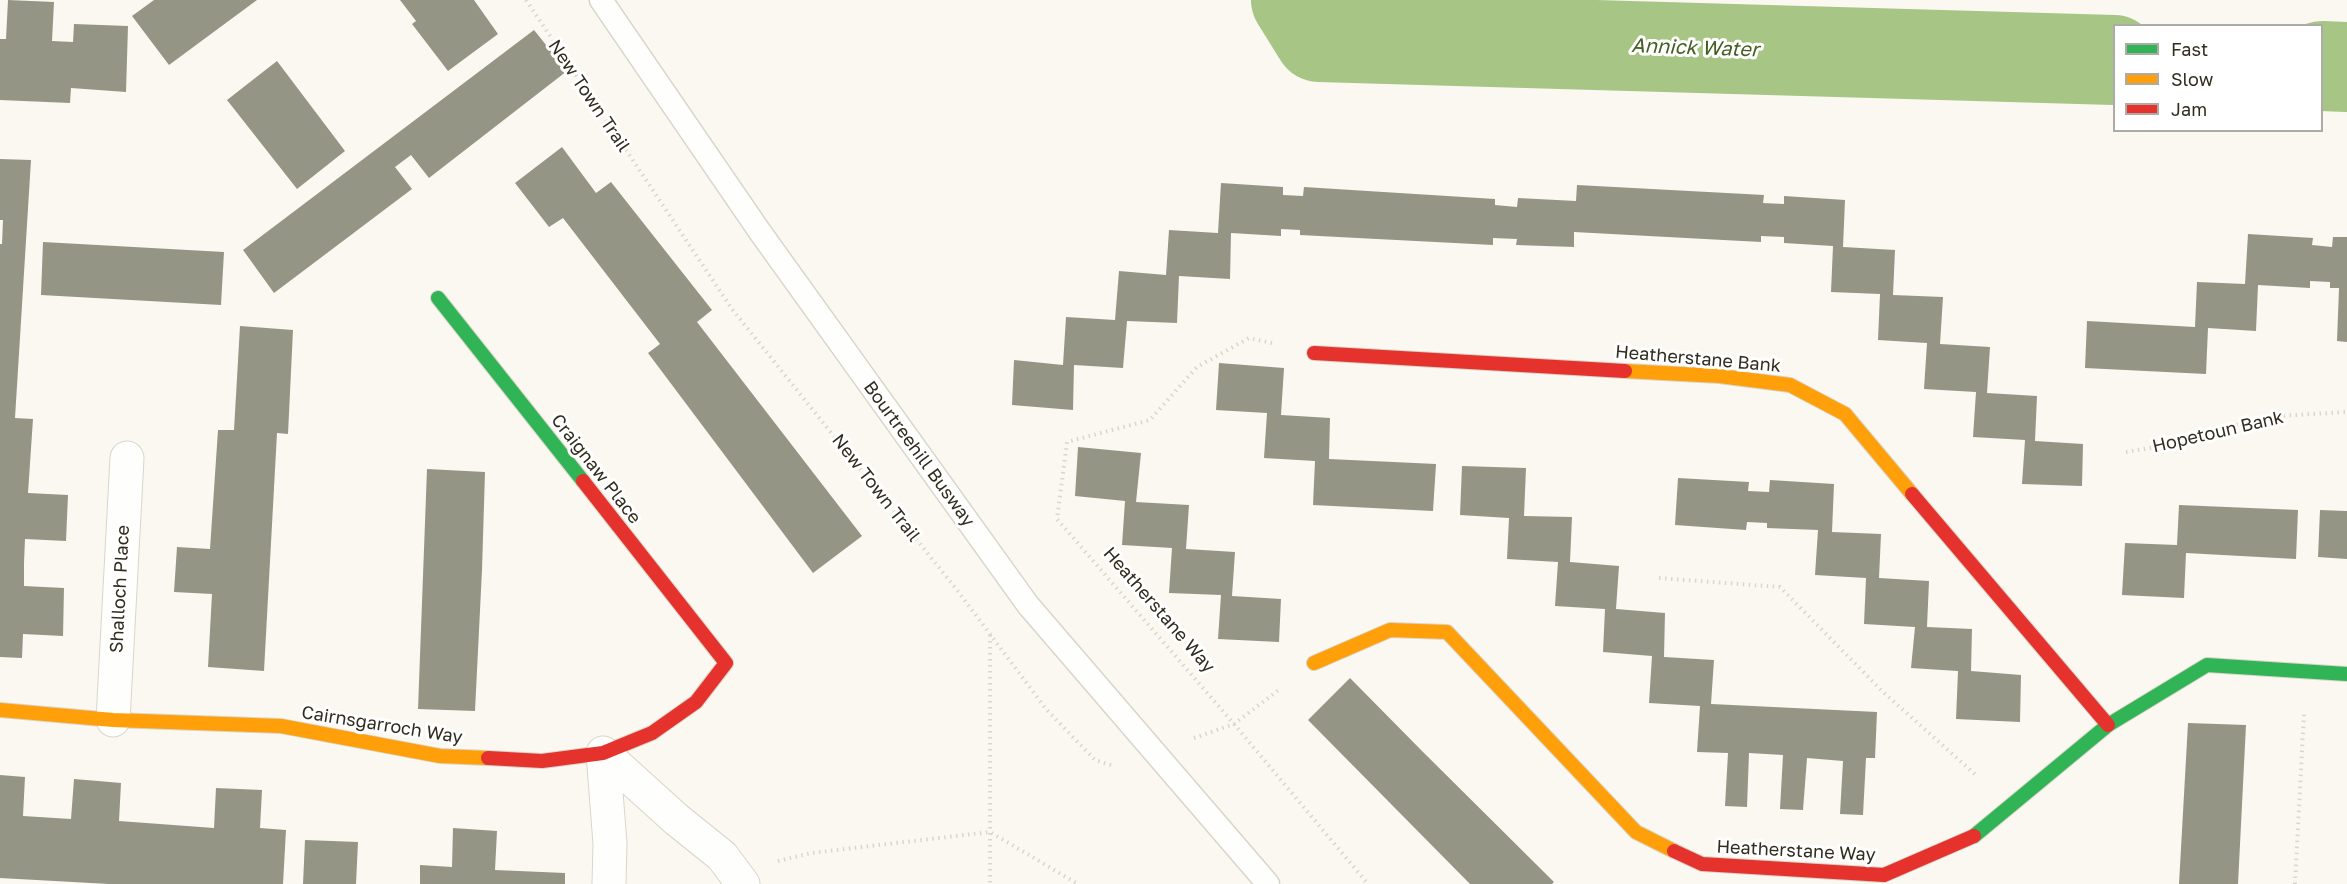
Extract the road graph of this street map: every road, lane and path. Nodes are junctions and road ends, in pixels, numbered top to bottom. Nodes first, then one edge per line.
1 (526, 0) edge
2 (601, 0) edge
3 (438, 298) dead end
4 (1314, 353) joint
5 (2347, 412) edge
6 (2126, 452) dead end
7 (127, 458) dead end
8 (1659, 578) dead end
9 (990, 634) junction
10 (726, 663) joint
11 (1314, 663) joint
12 (2306, 673) junction
13 (2347, 674) edge
14 (0, 710) edge
15 (113, 720) junction
16 (1234, 724) junction
17 (2108, 725) junction
18 (1154, 752) junction
19 (603, 753) junction
20 (2011, 806) junction
21 (990, 832) junction
22 (738, 878) edge
23 (609, 884) edge
24 (990, 884) edge
25 (1078, 884) edge
26 (1268, 884) edge
27 (1368, 884) edge
28 (2295, 884) edge

1 - 9 path, New Town Trail
2 - 18 lane, Bourtreehill Busway
3 - 10 street, Craignaw Place
4 - 16 path, Heatherstane Way
4 - 17 street, Heatherstane Bank
5 - 6 path, Hopetoun Bank
7 - 15 street, Shalloch Place
8 - 20 path
9 - 18 path, New Town Trail
9 - 21 path
10 - 19 street, Cairnsgarroch Way
11 - 16 path, New Town Trail
11 - 20 street, Heatherstane Way
12 - 13 street, Heatherstane Way
12 - 17 street, Heatherstane Way
12 - 28 path
14 - 15 street, Cairnsgarroch Way
15 - 19 street, Cairnsgarroch Way
16 - 18 path, New Town Trail
16 - 27 path, Heatherstane Way
17 - 20 street, Heatherstane Way
18 - 26 lane, Bourtreehill Busway
19 - 22 street
19 - 23 street
21 - 22 path
21 - 24 path
21 - 25 path

